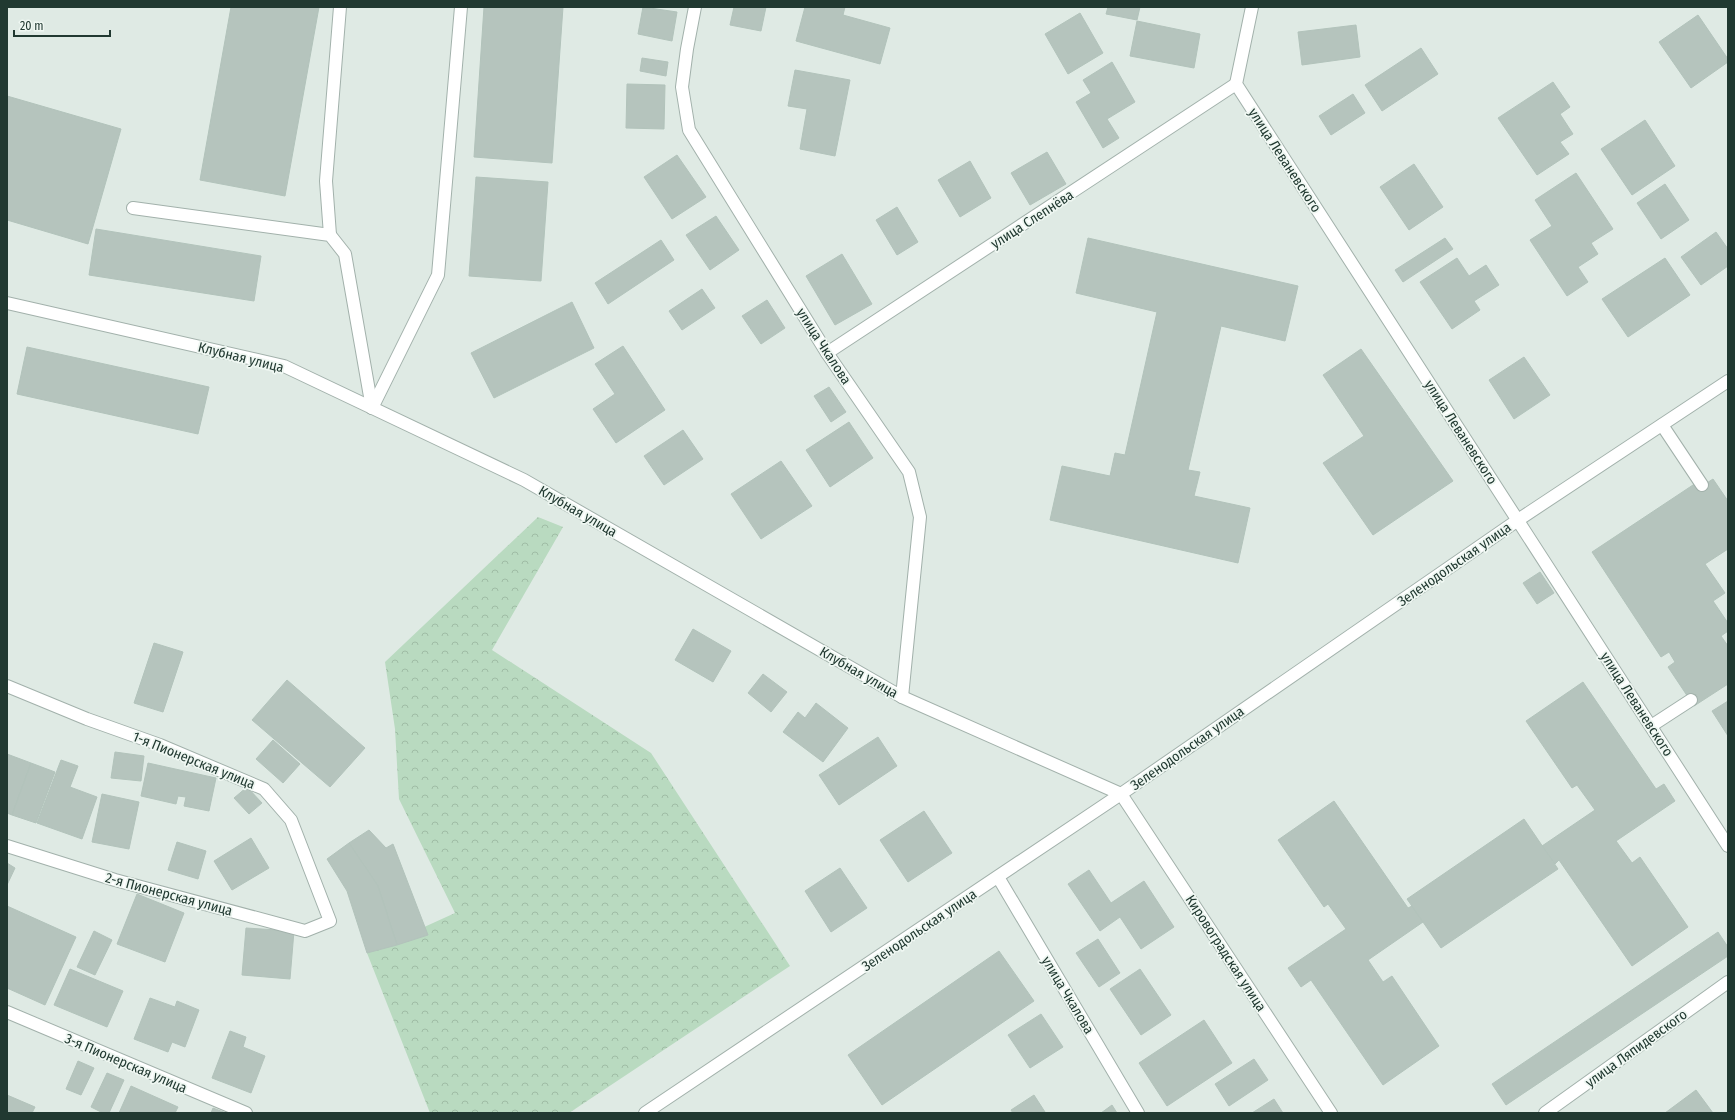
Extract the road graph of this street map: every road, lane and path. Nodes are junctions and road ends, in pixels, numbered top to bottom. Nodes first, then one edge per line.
1 (340, 7) edge
2 (461, 7) edge
3 (695, 7) edge
4 (1252, 7) edge
5 (1236, 84) junction
6 (133, 208) dead end
7 (330, 235) junction
8 (7, 303) edge
9 (827, 353) junction
10 (1728, 381) edge
11 (372, 408) junction
12 (1662, 425) junction
13 (1702, 485) dead end
14 (1518, 520) junction
15 (7, 686) edge
16 (902, 697) junction
17 (1691, 700) dead end
18 (1651, 726) junction
19 (1121, 794) junction
20 (7, 846) edge
21 (1728, 846) edge
22 (998, 877) junction
23 (330, 921) joint
24 (1728, 982) edge
25 (7, 1012) edge
26 (246, 1113) edge
27 (646, 1113) edge
28 (1138, 1113) edge
29 (1331, 1113) edge
30 (1545, 1113) edge

1 - 7 street
2 - 11 street
3 - 9 street, улица Чкалова
4 - 5 street
5 - 9 street, улица Слепнёва
5 - 14 street, улица Леваневского
6 - 7 street
7 - 11 street
8 - 11 street, Клубная улица
9 - 16 street, улица Чкалова
10 - 12 street, Зеленодольская улица
11 - 16 street, Клубная улица
12 - 13 street
12 - 14 street, Зеленодольская улица
14 - 18 street, улица Леваневского
14 - 19 street, Зеленодольская улица
15 - 23 street, 1-я Пионерская улица
16 - 19 street, Клубная улица
17 - 18 street
18 - 21 street, улица Леваневского
19 - 22 street, Зеленодольская улица
19 - 29 street, Кировоградская улица
20 - 23 street, 2-я Пионерская улица
22 - 27 street, Зеленодольская улица
22 - 28 street, улица Чкалова
24 - 30 street, улица Ляпидевского
25 - 26 street, 3-я Пионерская улица

